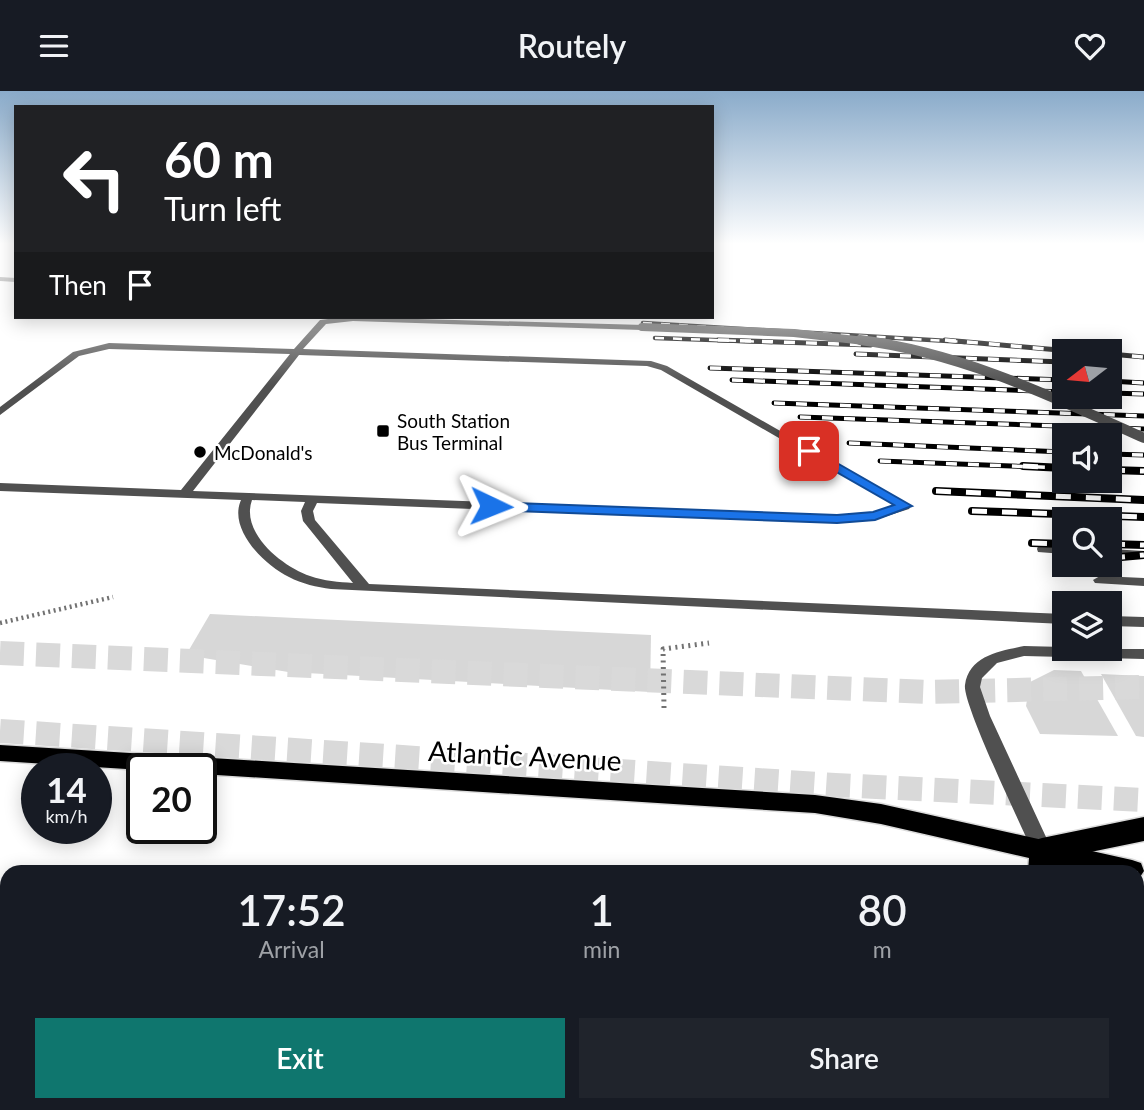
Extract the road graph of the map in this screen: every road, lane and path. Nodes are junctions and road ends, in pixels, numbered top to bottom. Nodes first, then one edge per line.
1 (340, 319) edge
2 (377, 319) edge
3 (297, 352) junction
4 (0, 412) edge
5 (1144, 438) edge
6 (0, 487) edge
7 (184, 494) junction
8 (248, 497) junction
9 (313, 499) junction
10 (1043, 549) dead end
11 (1052, 549) edge
12 (1122, 554) edge
13 (1144, 555) edge
14 (1100, 580) dead end
15 (1144, 582) edge
16 (365, 588) junction
17 (113, 597) dead end
18 (1052, 618) edge
19 (1122, 621) edge
20 (1144, 622) edge
21 (0, 623) edge
22 (709, 643) dead end
23 (1144, 654) edge
24 (664, 708) dead end
25 (0, 753) edge
26 (1144, 829) edge
27 (1041, 861) edge
28 (1077, 865) edge

1 - 3 lane, bridge
2 - 5 lane, bridge
3 - 4 lane
3 - 7 lane
3 - 9 lane
6 - 7 lane
7 - 8 lane
8 - 9 lane
8 - 16 lane
9 - 16 lane
10 - 11 lane
12 - 13 lane
14 - 15 lane
16 - 18 lane
17 - 21 path
19 - 20 lane
22 - 24 path
23 - 27 lane
25 - 27 main road, Atlantic Avenue
26 - 27 highway
27 - 28 main road, Atlantic Avenue

